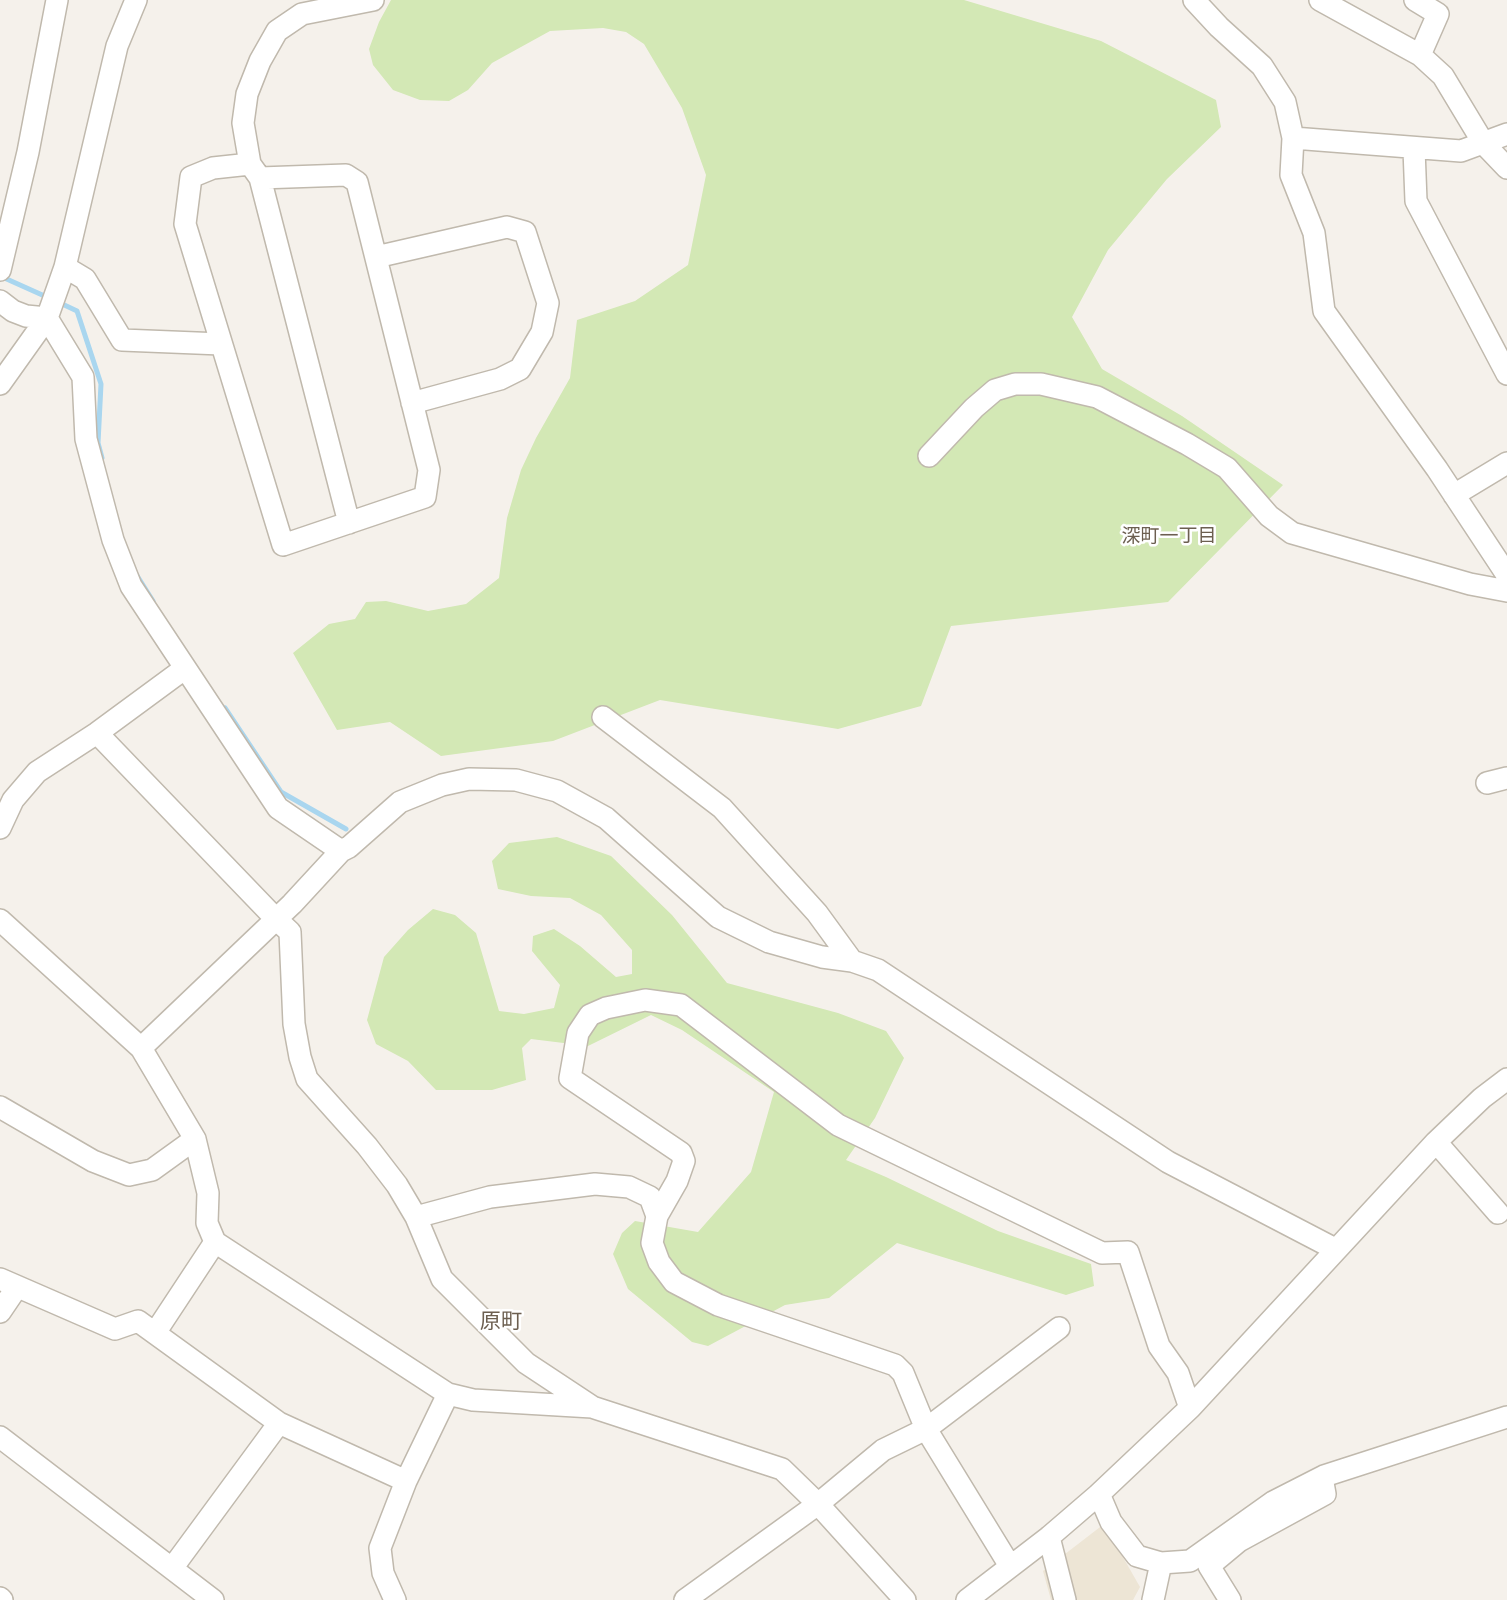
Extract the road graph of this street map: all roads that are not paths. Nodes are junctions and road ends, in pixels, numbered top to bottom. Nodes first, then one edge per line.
1 (57, 0) edge
2 (136, 0) edge
3 (373, 0) edge
4 (1194, 0) edge
5 (1320, 0) edge
6 (1415, 0) edge
7 (1420, 55) junction
8 (1507, 134) edge
9 (1293, 138) junction
10 (1484, 144) junction
11 (1414, 149) junction
12 (1507, 168) edge
13 (255, 171) junction
14 (376, 257) junction
15 (0, 270) edge
16 (61, 277) junction
17 (0, 301) edge
18 (47, 318) junction
19 (221, 344) junction
20 (1507, 374) edge
21 (0, 384) edge
22 (412, 403) junction
23 (929, 456) dead end
24 (1507, 463) edge
25 (1454, 495) junction
26 (349, 523) junction
27 (1507, 575) edge
28 (1507, 591) edge
29 (184, 669) junction
30 (603, 717) dead end
31 (97, 733) junction
32 (0, 828) edge
33 (341, 850) junction
34 (275, 918) junction
35 (0, 920) edge
36 (852, 961) junction
37 (141, 1048) junction
38 (1507, 1079) edge
39 (0, 1107) edge
40 (195, 1139) junction
41 (1436, 1142) junction
42 (1497, 1213) dead end
43 (657, 1216) junction
44 (416, 1217) junction
45 (215, 1242) junction
46 (1335, 1249) junction
47 (8, 1283) edge
48 (0, 1312) edge
49 (1059, 1328) dead end
50 (155, 1333) junction
51 (448, 1394) junction
52 (592, 1407) junction
53 (1190, 1408) junction
54 (1507, 1417) edge
55 (279, 1423) junction
56 (926, 1429) junction
57 (0, 1437) edge
58 (1322, 1477) junction
59 (405, 1481) junction
60 (1099, 1494) junction
61 (818, 1504) junction
62 (1049, 1537) junction
63 (1161, 1563) junction
64 (1010, 1566) junction
65 (173, 1567) junction
66 (213, 1600) edge
67 (395, 1600) edge
68 (685, 1600) edge
69 (905, 1600) edge
70 (967, 1600) edge
71 (1065, 1600) edge
72 (1153, 1600) edge
73 (1230, 1600) edge

1 - 15 street
2 - 16 street
3 - 13 street
4 - 9 street
5 - 7 street
6 - 7 street
7 - 10 street
8 - 10 street
9 - 11 street
9 - 25 street
10 - 11 street
10 - 12 street
11 - 20 street
13 - 14 street
13 - 19 street
13 - 26 street
14 - 22 street
14 - 22 street
16 - 18 street
16 - 19 street
17 - 18 street
18 - 21 street
18 - 29 street
19 - 26 street
22 - 26 street
23 - 28 street
24 - 25 street
25 - 27 street
29 - 31 street
29 - 33 street
30 - 36 street
31 - 32 street
31 - 34 street
33 - 34 street
33 - 36 street
34 - 37 street
34 - 44 street
35 - 37 street
36 - 46 street
37 - 40 street
38 - 41 street
39 - 40 street
40 - 45 street
41 - 42 street
41 - 46 street
43 - 44 street
43 - 53 street
43 - 56 street
44 - 52 street
45 - 50 street
45 - 51 street
46 - 53 street
47 - 48 street
47 - 50 street
49 - 56 street
50 - 55 street
51 - 52 street
51 - 59 street
52 - 61 street
53 - 60 street
54 - 58 street
55 - 59 street
55 - 65 street
56 - 61 street
56 - 64 street
57 - 65 street
58 - 63 street
58 - 73 street
59 - 67 street
60 - 62 street
60 - 63 street
61 - 68 street
61 - 69 street
62 - 64 street
62 - 71 street
63 - 72 street
64 - 70 street
65 - 66 street

